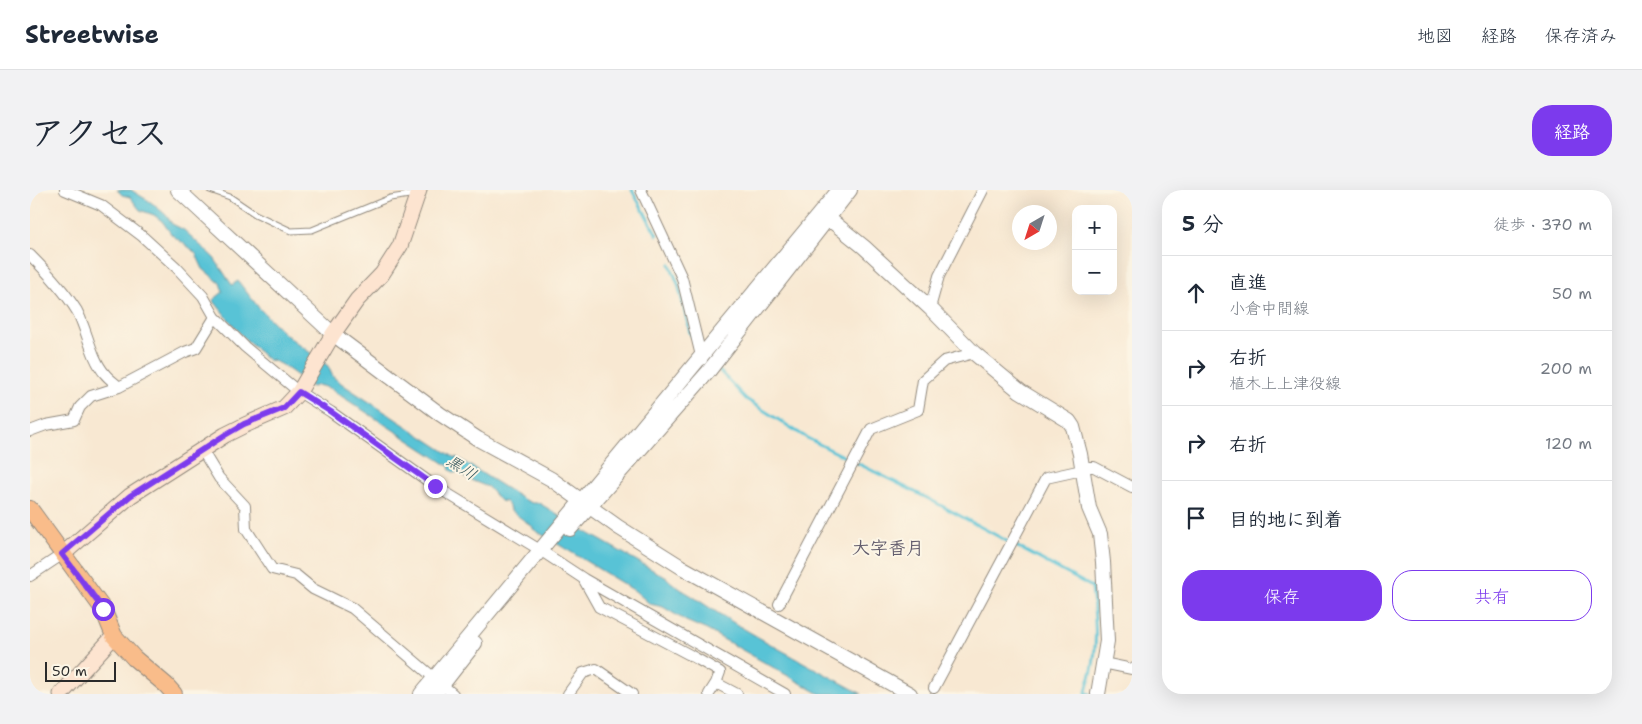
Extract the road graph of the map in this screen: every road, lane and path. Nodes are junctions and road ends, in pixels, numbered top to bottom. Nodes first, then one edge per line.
1 (65, 190) edge
2 (178, 190) edge
3 (210, 190) edge
4 (641, 190) edge
5 (839, 190) edge
6 (850, 190) edge
7 (983, 190) edge
8 (418, 192) edge
9 (828, 218) junction
10 (30, 255) edge
11 (930, 308) junction
12 (215, 317) junction
13 (330, 340) junction
14 (974, 353) junction
15 (701, 358) junction
16 (708, 372) junction
17 (119, 387) junction
18 (301, 388) junction
19 (30, 431) edge
20 (202, 450) junction
21 (1082, 469) junction
22 (1132, 487) edge
23 (581, 508) junction
24 (30, 509) edge
25 (544, 553) junction
26 (62, 554) junction
27 (30, 576) edge
28 (584, 579) junction
29 (779, 604) dead end
30 (114, 636) junction
31 (1103, 663) junction
32 (1132, 669) edge
33 (716, 682) junction
34 (441, 688) edge
35 (934, 688) dead end
36 (61, 694) edge
37 (174, 694) edge
38 (420, 694) edge
39 (568, 694) edge
40 (632, 694) edge
41 (709, 694) edge
42 (737, 694) edge
43 (785, 694) edge
44 (910, 694) edge
45 (1098, 694) edge

1 - 12 street
2 - 13 street
3 - 8 lane
4 - 15 street
5 - 15 street
6 - 9 street
7 - 11 street
8 - 13 main road
9 - 11 street
9 - 16 street
10 - 17 street
11 - 14 street
12 - 17 street
12 - 18 street
13 - 18 main road
13 - 23 street
14 - 21 street
14 - 29 street
15 - 16 street
15 - 23 street
16 - 23 street
17 - 19 street
18 - 20 main road
18 - 25 street
20 - 26 main road
20 - 34 street
21 - 22 street
21 - 31 street
21 - 35 street
23 - 25 street
23 - 44 street
24 - 26 main road
25 - 28 street
25 - 34 street
26 - 27 street
26 - 30 main road
28 - 33 street
28 - 43 street
30 - 36 main road
30 - 37 main road
31 - 32 street
31 - 45 street
33 - 41 street
33 - 42 street
34 - 38 street
39 - 40 street

